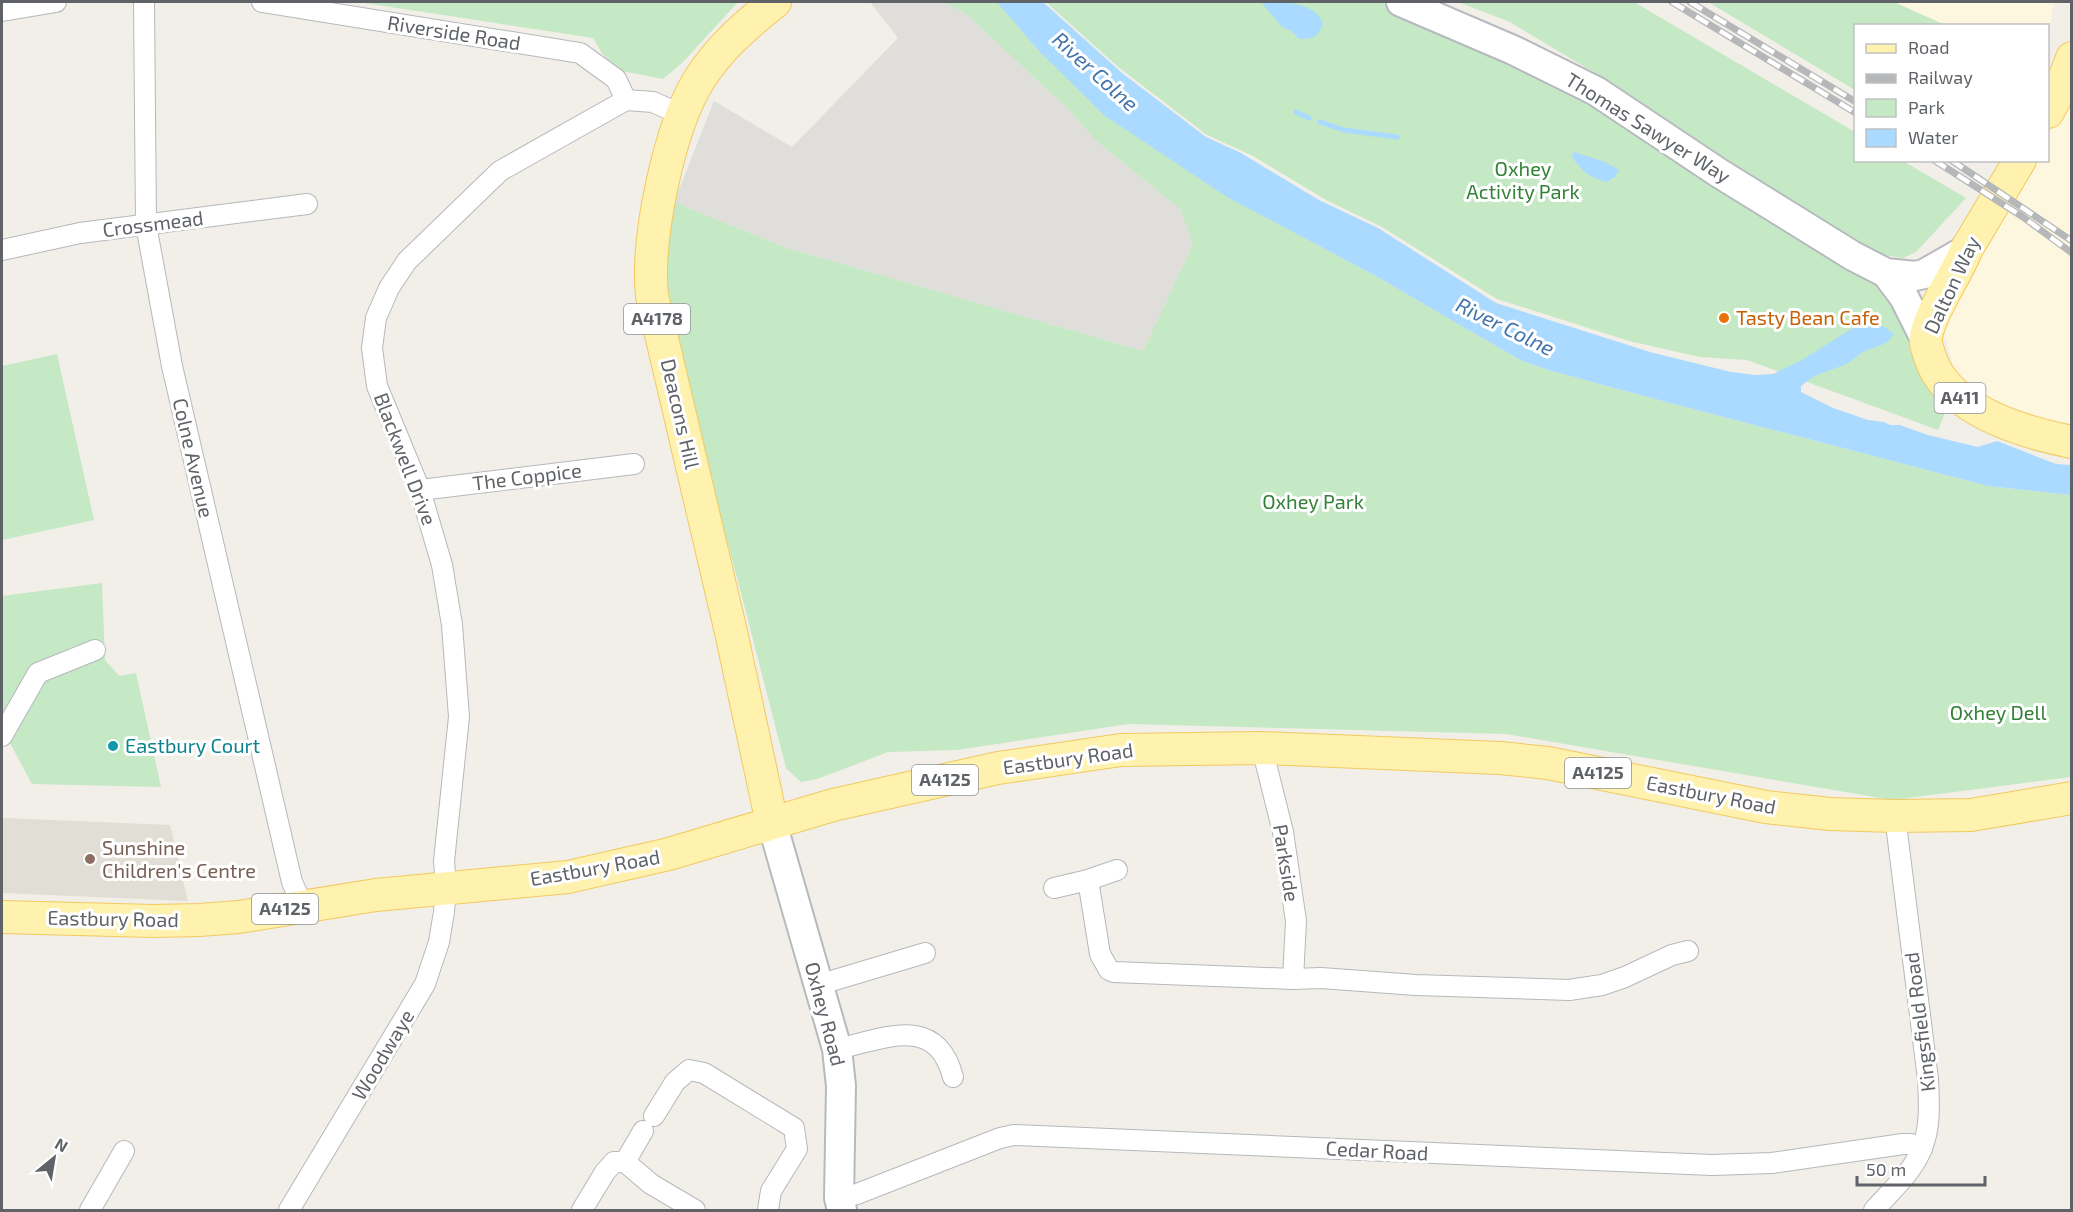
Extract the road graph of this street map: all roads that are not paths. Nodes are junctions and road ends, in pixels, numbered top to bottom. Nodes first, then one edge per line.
1 (56, 2) edge
2 (144, 2) edge
3 (262, 2) edge
4 (775, 2) edge
5 (1401, 2) edge
6 (2, 11) edge
7 (2072, 58) edge
8 (626, 100) junction
9 (2049, 110) edge
10 (682, 115) junction
11 (2019, 162) edge
12 (307, 204) dead end
13 (146, 225) junction
14 (2, 250) edge
15 (1966, 250) junction
16 (1886, 273) junction
17 (1925, 339) junction
18 (2072, 442) edge
19 (634, 464) dead end
20 (420, 490) junction
21 (95, 650) dead end
22 (2, 736) edge
23 (1263, 748) junction
24 (2072, 798) edge
25 (1895, 816) junction
26 (772, 823) junction
27 (1117, 870) dead end
28 (1088, 880) junction
29 (446, 887) junction
30 (1054, 888) dead end
31 (303, 906) junction
32 (2, 917) edge
33 (1688, 951) dead end
34 (924, 953) dead end
35 (1293, 979) junction
36 (818, 986) junction
37 (837, 1049) junction
38 (953, 1077) dead end
39 (1922, 1149) junction
40 (124, 1151) dead end
41 (625, 1162) junction
42 (841, 1204) edge
43 (90, 1210) edge
44 (289, 1210) edge
45 (582, 1210) edge
46 (695, 1210) edge
47 (768, 1210) edge
48 (1874, 1210) edge

1 - 6 street
2 - 13 street, Colne Avenue
3 - 8 street, Riverside Road
4 - 10 main road, Deacons Hill / A4178
5 - 16 street, Thomas Sawyer Way
7 - 9 main road
8 - 10 street
8 - 20 street, Blackwell Drive
10 - 26 main road, Deacons Hill / A4178
11 - 15 main road, Dalton Way
12 - 13 street, Crossmead
13 - 14 street, Crossmead
13 - 31 street, Colne Avenue
15 - 16 street, Thomas Sawyer Way
15 - 17 main road, Dalton Way
16 - 17 street, Thomas Sawyer Way
17 - 18 main road, Dalton Way / A411
19 - 20 street, The Coppice
20 - 29 street, Blackwell Drive
21 - 22 street
23 - 25 main road, Eastbury Road / A4125
23 - 26 main road, Eastbury Road / A4125
23 - 35 street, Parkside
24 - 25 main road, Eastbury Road / A4125
25 - 39 street, Kingsfield Road
26 - 29 main road, Eastbury Road / A4125
26 - 36 street, Oxhey Road
27 - 28 street
28 - 30 street
28 - 35 street
29 - 31 main road, Eastbury Road / A4125
29 - 44 street, Woodwaye
31 - 32 main road, Eastbury Road / A4125
33 - 35 street
34 - 36 street
36 - 37 street, Oxhey Road
37 - 38 street
37 - 42 street, Oxhey Road
39 - 42 street, Cedar Road
39 - 48 street, Kingsfield Road
40 - 43 street
41 - 45 street
41 - 46 street
41 - 47 street

